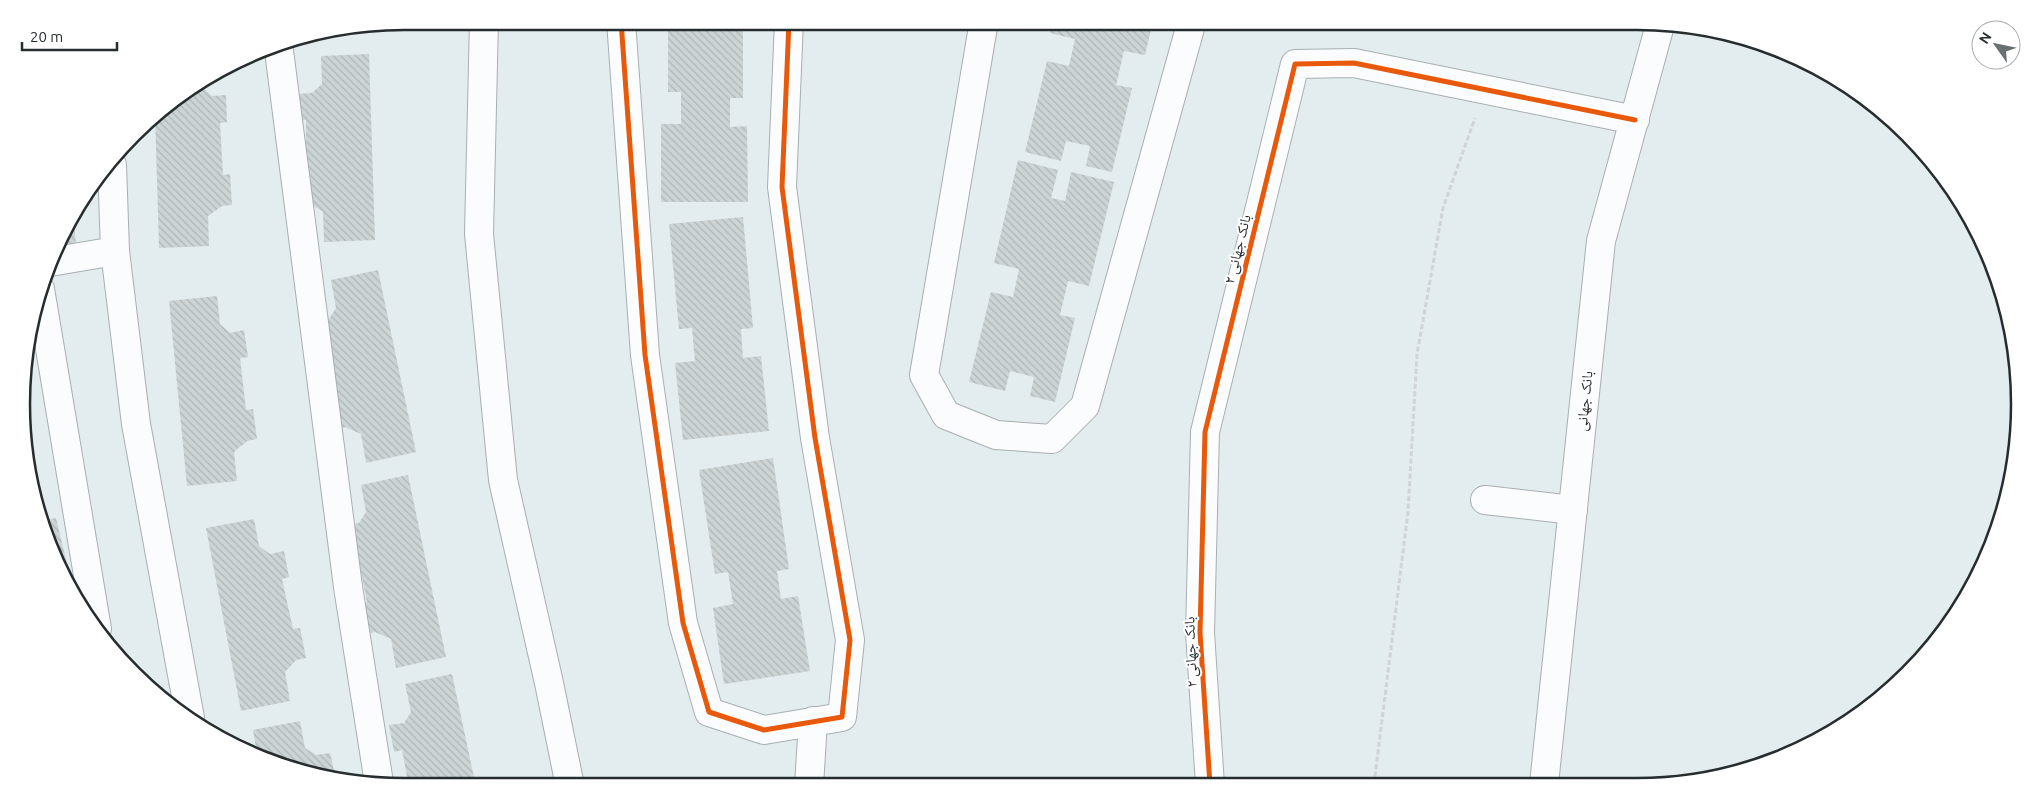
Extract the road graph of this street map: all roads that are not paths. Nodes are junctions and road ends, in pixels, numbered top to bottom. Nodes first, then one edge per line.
1 (484, 30) edge
2 (622, 30) edge
3 (790, 30) edge
4 (982, 30) edge
5 (1189, 30) edge
6 (1658, 31) edge
7 (279, 52) edge
8 (1635, 120) junction
9 (112, 170) edge
10 (115, 251) junction
11 (58, 261) edge
12 (43, 307) edge
13 (1486, 500) dead end
14 (1573, 510) junction
15 (96, 616) edge
16 (188, 710) edge
17 (813, 721) junction
18 (378, 777) edge
19 (568, 778) edge
20 (809, 778) edge
21 (1210, 778) edge
22 (1545, 778) edge

1 - 19 street
2 - 17 street
3 - 17 street
4 - 5 street
6 - 8 street, بانک جهانی
7 - 18 street
8 - 14 street, بانک جهانی
8 - 21 street, بانک جهانی ۲
9 - 10 street
10 - 11 street
10 - 16 street
12 - 15 street
13 - 14 street
14 - 22 street, بانک جهانی
17 - 20 street

